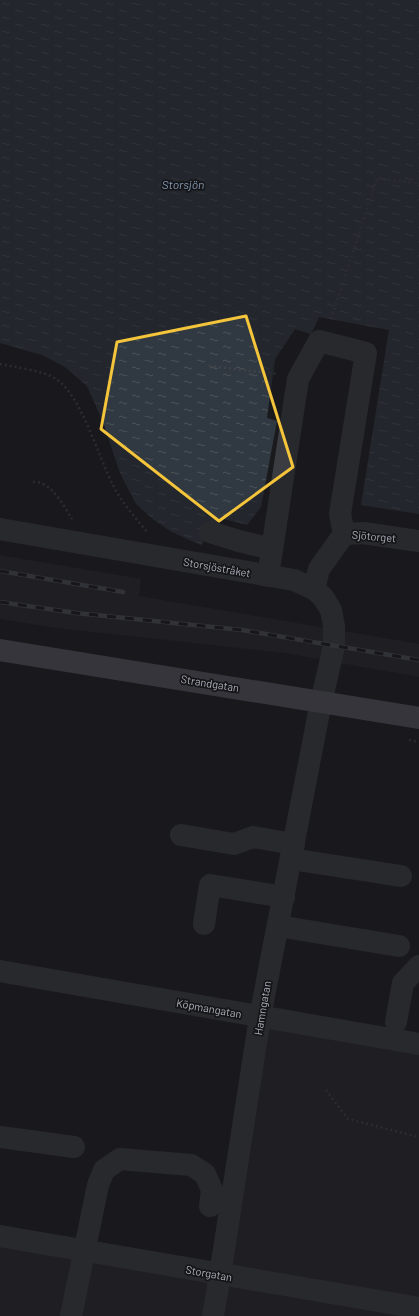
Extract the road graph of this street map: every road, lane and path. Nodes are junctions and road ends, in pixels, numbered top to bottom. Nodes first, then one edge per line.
1 (419, 184) edge
2 (330, 319) dead end
3 (0, 364) edge
4 (208, 366) dead end
5 (298, 379) junction
6 (33, 482) dead end
7 (0, 529) edge
8 (210, 532) dead end
9 (344, 534) junction
10 (149, 535) dead end
11 (419, 541) edge
12 (85, 544) junction
13 (272, 548) junction
14 (268, 576) junction
15 (314, 589) junction
16 (0, 650) edge
17 (322, 702) junction
18 (419, 718) edge
19 (181, 835) dead end
20 (292, 851) junction
21 (401, 876) dead end
22 (284, 897) junction
23 (204, 924) dead end
24 (278, 926) junction
25 (399, 946) dead end
26 (419, 966) edge
27 (0, 971) edge
28 (411, 984) edge
29 (260, 1017) junction
30 (396, 1022) dead end
31 (419, 1044) edge
32 (326, 1090) dead end
33 (0, 1137) edge
34 (419, 1137) edge
35 (74, 1147) dead end
36 (210, 1206) dead end
37 (0, 1236) edge
38 (84, 1251) junction
39 (220, 1275) junction
40 (419, 1308) edge
41 (71, 1316) edge
42 (213, 1316) edge

1 - 2 path
3 - 10 path
4 - 5 path
5 - 9 street
5 - 13 street
6 - 12 path
7 - 12 street, Storsjöstråket
8 - 13 street
9 - 11 street, Sjötorget
9 - 15 street, Sjötorget
12 - 14 street, Storsjöstråket
13 - 14 street
14 - 15 street, Storsjöstråket
15 - 17 street, Storsjöstråket
16 - 17 main road, Strandgatan
17 - 18 main road, Strandgatan
17 - 20 street, Hamngatan
19 - 20 street
20 - 21 street
20 - 22 street, Hamngatan
22 - 23 street
22 - 24 street, Hamngatan
24 - 25 street
24 - 29 street, Hamngatan
26 - 28 street
27 - 29 street, Köpmangatan
28 - 30 street
29 - 31 street, Köpmangatan
29 - 39 street, Hamngatan
32 - 34 path
33 - 35 street
36 - 38 street
37 - 38 street, Storgatan
38 - 39 street, Storgatan
38 - 41 street
39 - 40 street, Storgatan
39 - 42 street, Hamngatan

